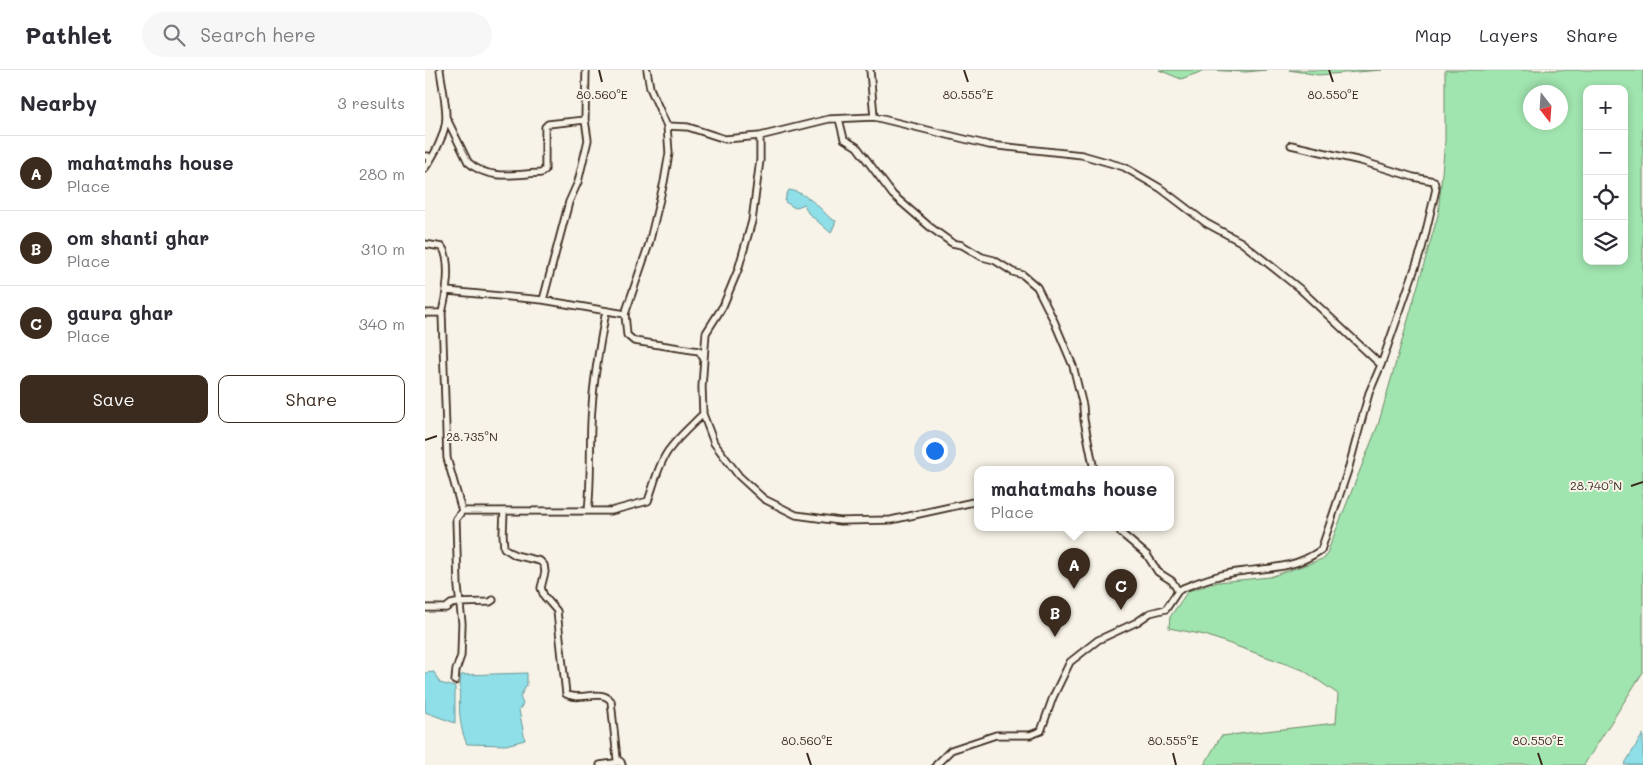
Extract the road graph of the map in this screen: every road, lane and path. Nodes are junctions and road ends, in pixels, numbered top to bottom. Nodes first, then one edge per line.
1 (440, 70) edge
2 (586, 70) edge
3 (647, 70) edge
4 (870, 70) edge
5 (446, 117) junction
6 (874, 117) junction
7 (839, 119) junction
8 (585, 120) junction
9 (667, 126) junction
10 (760, 136) junction
11 (1291, 145) dead end
12 (425, 156) edge
13 (430, 161) junction
14 (425, 168) edge
15 (425, 244) edge
16 (447, 290) junction
17 (543, 300) junction
18 (605, 311) junction
19 (425, 313) edge
20 (442, 313) junction
21 (625, 314) junction
22 (704, 359) junction
23 (1381, 365) junction
24 (703, 414) junction
25 (1093, 466) edge
26 (974, 502) edge
27 (462, 511) junction
28 (504, 511) junction
29 (588, 511) junction
30 (1120, 531) edge
31 (1178, 591) junction
32 (493, 600) dead end
33 (461, 604) junction
34 (425, 608) edge
35 (455, 681) dead end
36 (622, 763) edge
37 (600, 765) edge
38 (935, 765) edge

1 - 5 street
2 - 8 street
3 - 9 street
4 - 6 street
5 - 8 street
5 - 13 street
6 - 7 street
6 - 23 street
7 - 10 street
7 - 25 street
8 - 17 street
9 - 10 street
9 - 21 street
10 - 22 street
11 - 23 street
12 - 13 street
13 - 14 street
15 - 16 street
16 - 17 street
16 - 20 street
17 - 18 street
18 - 21 street
18 - 29 street
19 - 20 street
20 - 27 street
21 - 22 street
22 - 24 street
23 - 31 street
24 - 26 street
24 - 29 street
27 - 28 street
27 - 33 street
28 - 29 street
28 - 36 street
30 - 31 street
31 - 38 street
32 - 33 street
33 - 34 street
33 - 35 street
36 - 37 street

